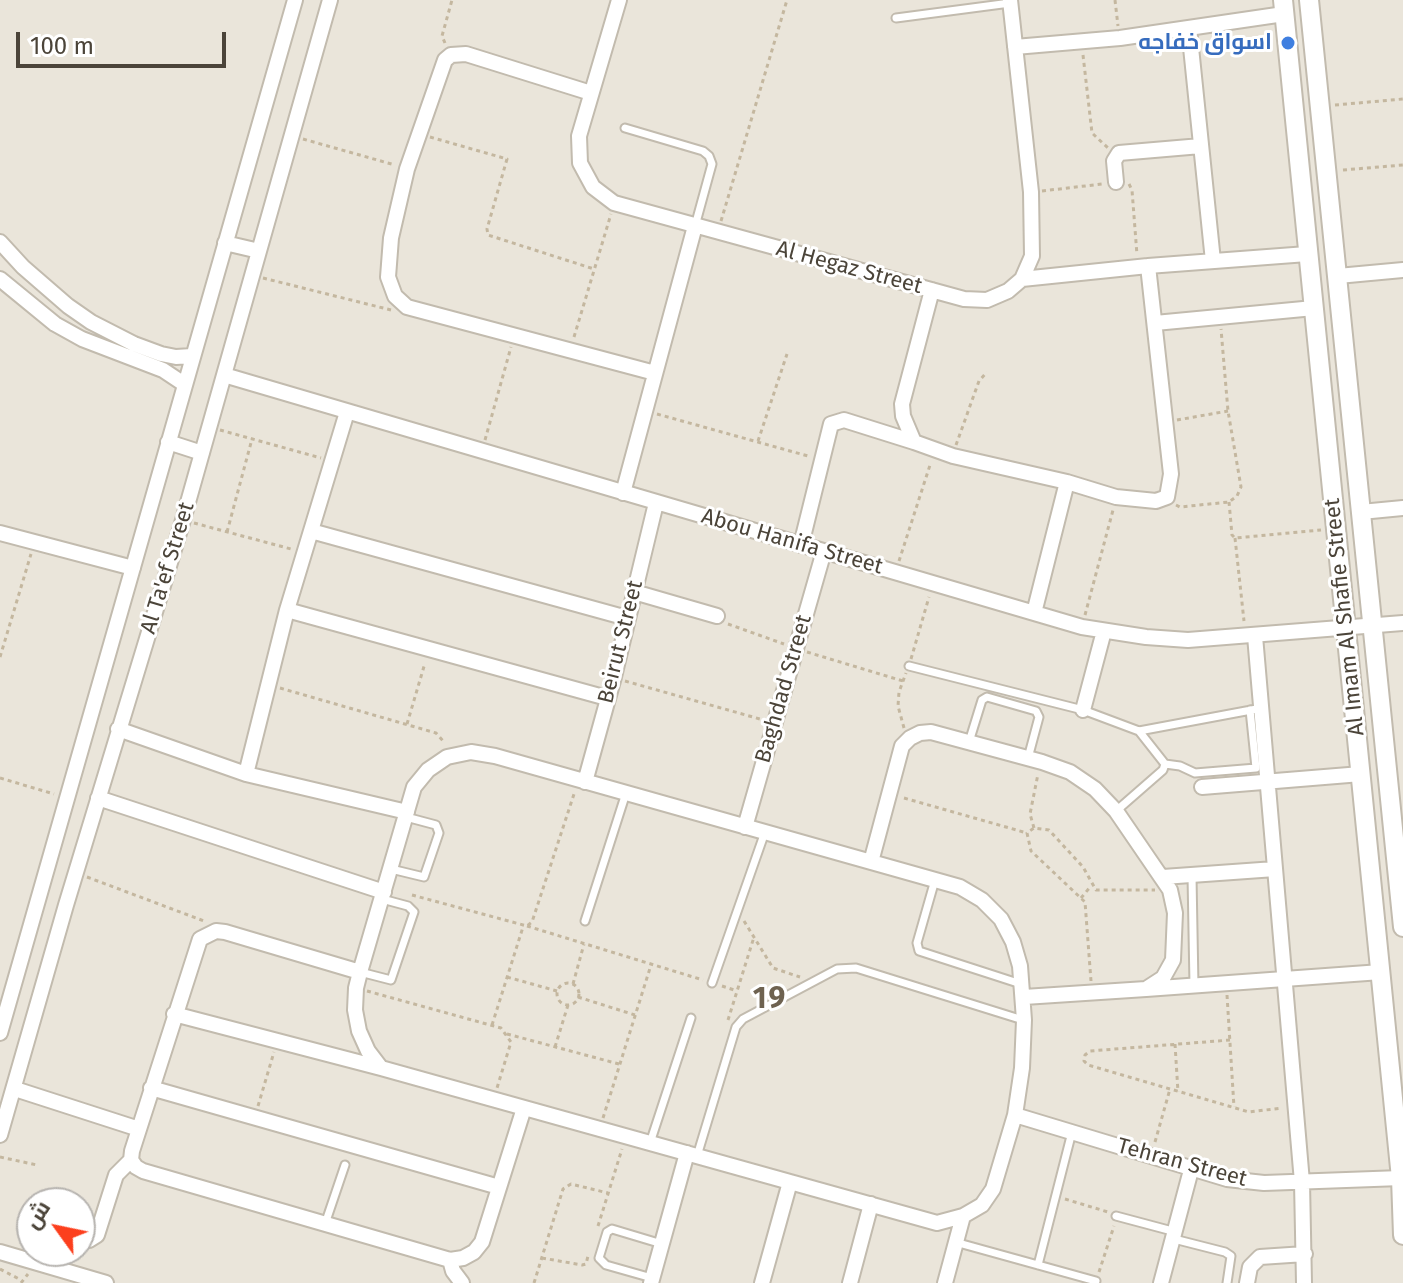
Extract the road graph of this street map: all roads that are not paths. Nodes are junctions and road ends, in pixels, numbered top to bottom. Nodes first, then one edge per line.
1 (295, 0) edge
2 (330, 0) edge
3 (619, 0) edge
4 (1309, 0) edge
5 (1010, 1) edge
6 (1284, 7) edge
7 (896, 18) dead end
8 (1189, 28) junction
9 (1015, 47) junction
10 (591, 93) junction
11 (625, 128) dead end
12 (1201, 146) junction
13 (1116, 182) road end
14 (695, 226) junction
15 (0, 242) edge
16 (225, 243) junction
17 (259, 251) junction
18 (1307, 254) junction
19 (1213, 261) junction
20 (1143, 266) junction
21 (1403, 270) edge
22 (1338, 276) junction
23 (0, 279) edge
24 (1022, 279) junction
25 (932, 290) junction
26 (1314, 308) junction
27 (1155, 323) junction
28 (192, 356) junction
29 (655, 373) junction
30 (224, 375) junction
31 (184, 384) junction
32 (347, 412) junction
33 (168, 442) junction
34 (914, 442) junction
35 (202, 453) junction
36 (1067, 482) junction
37 (623, 493) junction
38 (656, 503) junction
39 (1403, 508) edge
40 (1361, 512) junction
41 (311, 531) junction
42 (0, 533) edge
43 (801, 545) junction
44 (824, 551) junction
45 (133, 568) junction
46 (634, 592) junction
47 (287, 610) junction
48 (1034, 613) junction
49 (717, 616) dead end
50 (627, 618) junction
51 (1403, 623) edge
52 (1371, 626) junction
53 (1347, 628) junction
54 (1104, 631) junction
55 (1251, 636) junction
56 (909, 666) dead end
57 (607, 698) junction
58 (1256, 709) junction
59 (1083, 710) junction
60 (118, 729) junction
61 (1139, 731) junction
62 (969, 742) junction
63 (1035, 760) junction
64 (1165, 764) junction
65 (246, 774) junction
66 (1361, 774) junction
67 (582, 781) junction
68 (1267, 781) junction
69 (1202, 787) dead end
70 (626, 793) junction
71 (98, 798) junction
72 (1116, 811) junction
73 (406, 814) junction
74 (745, 827) junction
75 (765, 832) junction
76 (871, 862) junction
77 (391, 869) junction
78 (1275, 869) junction
79 (1192, 875) junction
80 (935, 880) junction
81 (1167, 883) junction
82 (384, 893) junction
83 (1401, 896) edge
84 (39, 897) junction
85 (66, 905) junction
86 (585, 921) dead end
87 (1403, 927) edge
88 (360, 972) junction
89 (1381, 972) junction
90 (1285, 980) junction
91 (712, 983) road end
92 (1194, 986) junction
93 (1146, 989) junction
94 (1023, 991) junction
95 (174, 1014) junction
96 (691, 1018) dead end
97 (1024, 1020) junction
98 (0, 1033) edge
99 (381, 1068) junction
100 (151, 1088) junction
101 (15, 1089) junction
102 (524, 1108) junction
103 (1015, 1115) junction
104 (139, 1129) junction
105 (1072, 1132) junction
106 (0, 1135) edge
107 (650, 1143) junction
108 (692, 1155) junction
109 (131, 1160) junction
110 (345, 1165) dead end
111 (1191, 1170) junction
112 (1401, 1178) edge
113 (790, 1182) junction
114 (1302, 1182) junction
115 (499, 1187) junction
116 (871, 1204) junction
117 (963, 1216) junction
118 (1116, 1216) road end
119 (325, 1224) junction
120 (1403, 1235) edge
121 (96, 1236) edge
122 (1176, 1236) junction
123 (955, 1242) junction
124 (662, 1244) junction
125 (0, 1252) edge
126 (1305, 1254) junction
127 (450, 1260) junction
128 (1038, 1265) junction
129 (652, 1280) edge
130 (1096, 1281) road end
131 (106, 1283) edge
132 (462, 1283) edge
133 (762, 1283) edge
134 (850, 1283) edge
135 (945, 1283) edge
136 (1161, 1283) edge
137 (1227, 1283) edge
138 (1247, 1283) edge
139 (1304, 1283) edge

1 - 16 street, Al Ta'ef Street
2 - 17 street, Al Ta'ef Street
3 - 10 street, Al Hegaz Street
4 - 22 street, Al Imam Al Shafie Street
5 - 7 lane
5 - 9 street
6 - 8 street
6 - 18 street, Al Imam Al Shafie Street
8 - 9 street
8 - 12 street
9 - 24 street
10 - 14 street, Al Hegaz Street
10 - 29 street
11 - 14 lane
12 - 13 street
12 - 19 street
14 - 25 street, Al Hegaz Street
14 - 29 street
15 - 28 street
16 - 17 street
16 - 28 street, Al Ta'ef Street
17 - 30 street, Al Ta'ef Street
18 - 19 street
18 - 26 street, Al Imam Al Shafie Street
19 - 20 street
20 - 24 street
20 - 27 street
21 - 22 street
22 - 40 street, Al Imam Al Shafie Street
23 - 31 street
24 - 25 street, Al Hegaz Street
25 - 34 street
26 - 27 street
26 - 53 street, Al Imam Al Shafie Street
27 - 36 street
28 - 31 street, Al Ta'ef Street
29 - 37 street
30 - 32 street, Abou Hanifa Street
30 - 35 street, Al Ta'ef Street
31 - 33 street, Al Ta'ef Street
32 - 37 street, Abou Hanifa Street
32 - 41 street
33 - 35 street
33 - 45 street, Al Ta'ef Street
34 - 36 street
34 - 43 street
35 - 60 street, Al Ta'ef Street
36 - 48 street
37 - 38 street, Abou Hanifa Street
38 - 43 street, Abou Hanifa Street
38 - 46 street, Beirut Street
39 - 40 street
40 - 52 street, Al Imam Al Shafie Street
41 - 47 street
41 - 50 street
42 - 45 street
43 - 44 street, Abou Hanifa Street
44 - 48 street, Abou Hanifa Street
44 - 74 street, Baghdad Street
45 - 84 street, Al Ta'ef Street
46 - 49 street
46 - 50 street, Beirut Street
47 - 57 street
47 - 65 street
48 - 54 street, Abou Hanifa Street
50 - 57 street, Beirut Street
51 - 52 street, Abou Hanifa Street
52 - 53 street, Abou Hanifa Street
52 - 83 street, Al Imam Al Shafie Street
53 - 55 street, Abou Hanifa Street
53 - 66 street, Al Imam Al Shafie Street
54 - 55 street, Abou Hanifa Street
54 - 59 street
55 - 58 street
56 - 59 lane
57 - 67 street, Beirut Street
58 - 61 lane
58 - 64 lane
58 - 68 street
59 - 61 lane
60 - 65 street
60 - 71 street, Al Ta'ef Street
61 - 64 lane
62 - 63 street
62 - 63 lane
62 - 76 street
63 - 72 street
64 - 72 lane
65 - 73 street
66 - 68 street
66 - 89 street, Al Imam Al Shafie Street
67 - 70 street
67 - 73 street
68 - 69 street
68 - 78 street
70 - 74 street
70 - 86 lane
71 - 82 street
71 - 85 street, Al Ta'ef Street
72 - 81 street
73 - 77 street
73 - 77 lane
74 - 75 street
75 - 76 street
75 - 91 lane
76 - 80 street
77 - 82 street
78 - 79 street
78 - 90 street
79 - 81 street
79 - 92 lane
80 - 94 street
80 - 94 lane
81 - 93 street
82 - 88 street
82 - 88 lane
83 - 87 street, Al Imam Al Shafie Street
84 - 85 street
84 - 98 street, Al Ta'ef Street
85 - 101 street, Al Ta'ef Street
88 - 95 street
88 - 99 street
89 - 90 street
89 - 112 street, Al Imam Al Shafie Street
90 - 92 street
90 - 114 street
92 - 93 street
93 - 94 street
94 - 97 street
95 - 99 street
95 - 100 street
96 - 107 lane
97 - 103 street
97 - 108 lane
99 - 102 street
100 - 104 street
100 - 115 street
101 - 104 street
101 - 106 street, Al Ta'ef Street
102 - 107 street
102 - 115 street
103 - 105 street, Tehran Street
103 - 117 street
104 - 109 street
105 - 111 street, Tehran Street
105 - 128 lane
107 - 108 street
108 - 113 street
108 - 124 street
109 - 119 street
109 - 121 street
110 - 119 lane
111 - 114 street, Tehran Street
111 - 122 street
112 - 114 street, Tehran Street
112 - 120 street, Al Imam Al Shafie Street
113 - 116 street
113 - 133 street
114 - 126 street
115 - 127 street
116 - 117 street
116 - 134 street
117 - 123 street
118 - 122 lane
119 - 127 street
122 - 136 street
122 - 137 lane
123 - 128 lane
123 - 135 street
124 - 129 street
124 - 129 lane
125 - 131 street
126 - 138 street
126 - 139 street
127 - 132 street
128 - 130 lane

